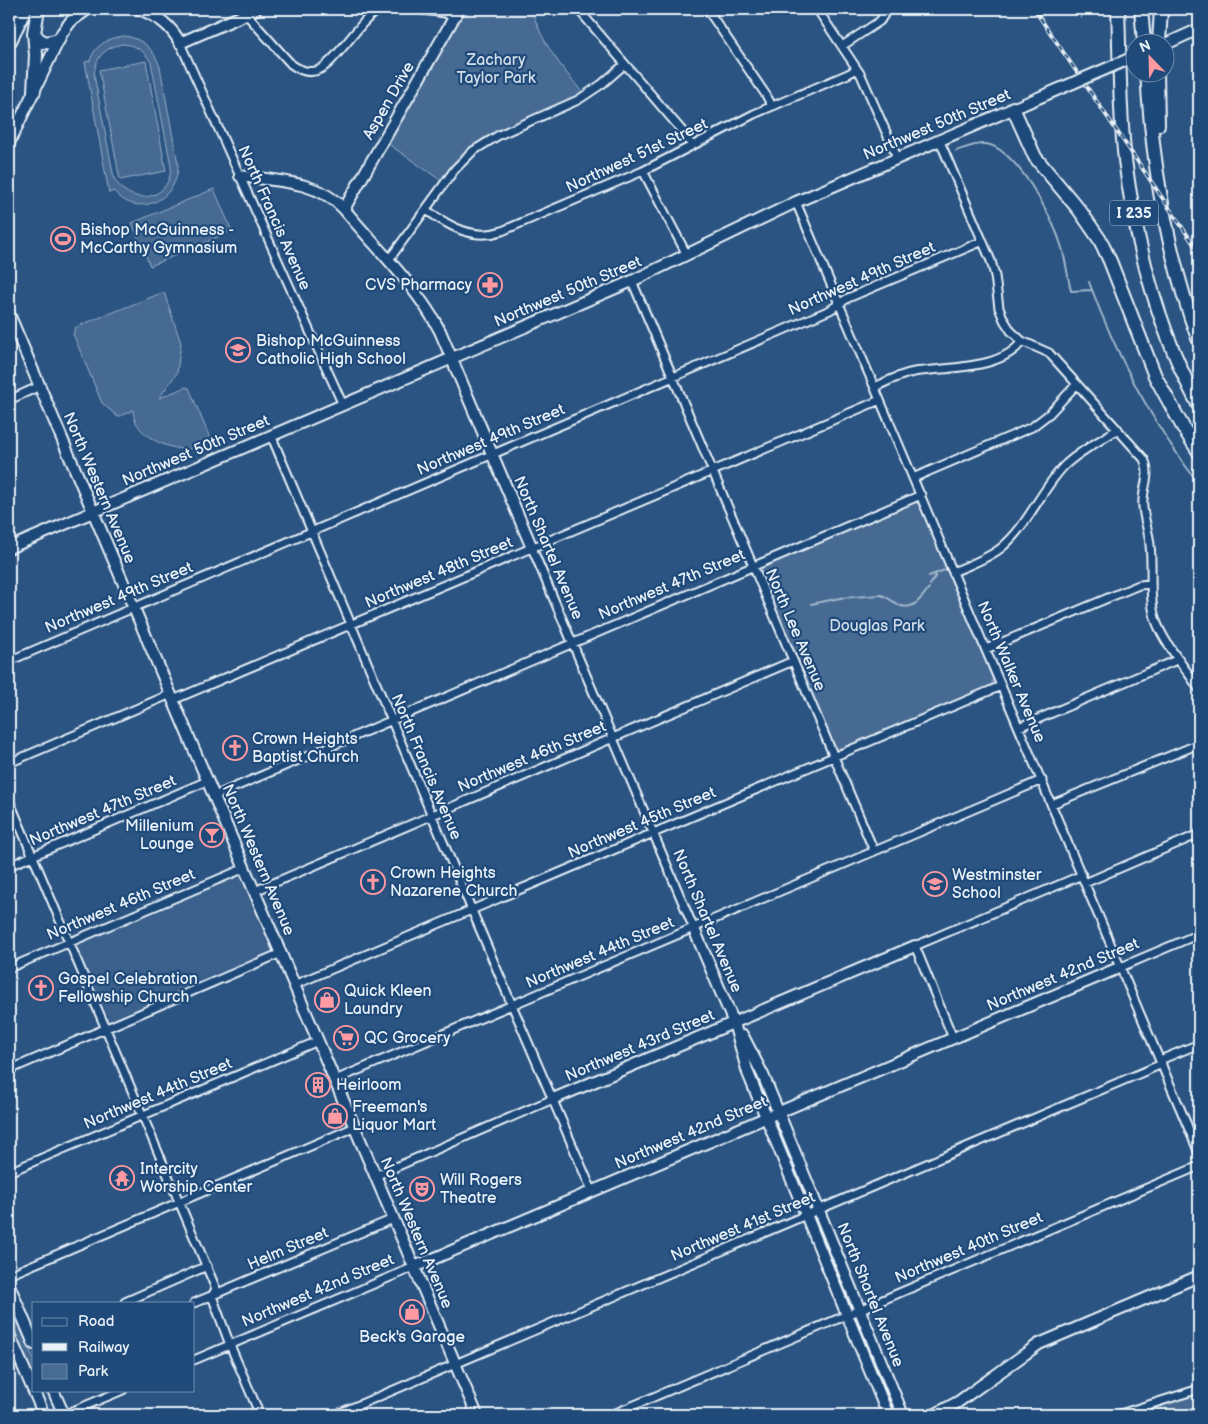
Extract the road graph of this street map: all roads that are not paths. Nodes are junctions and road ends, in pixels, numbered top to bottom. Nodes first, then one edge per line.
1 (25, 9) edge
2 (38, 9) edge
3 (88, 9) edge
4 (139, 9) edge
5 (256, 9) edge
6 (384, 9) edge
7 (416, 9) edge
8 (578, 9) edge
9 (707, 9) edge
10 (817, 9) edge
11 (885, 9) edge
12 (1118, 9) edge
13 (1141, 9) edge
14 (1161, 9) edge
15 (457, 13) edge
16 (246, 14) junction
17 (1199, 29) edge
18 (1143, 32) edge
19 (1160, 32) edge
20 (34, 33) junction
21 (58, 40) junction
22 (1176, 40) edge
23 (9, 43) edge
24 (180, 43) junction
25 (842, 46) junction
26 (1126, 60) edge
27 (624, 64) junction
28 (857, 69) junction
29 (1148, 82) edge
30 (1157, 82) edge
31 (34, 91) junction
32 (772, 106) junction
33 (1019, 106) junction
34 (940, 139) junction
35 (9, 143) edge
36 (692, 146) junction
37 (897, 157) junction
38 (643, 171) junction
39 (240, 176) junction
40 (1158, 180) junction
41 (796, 202) junction
42 (344, 209) junction
43 (426, 210) junction
44 (982, 241) junction
45 (687, 255) junction
46 (388, 261) junction
47 (632, 282) junction
48 (840, 304) junction
49 (9, 313) edge
50 (1022, 341) junction
51 (1199, 341) edge
52 (452, 359) junction
53 (672, 377) junction
54 (1077, 384) junction
55 (40, 386) junction
56 (875, 387) junction
57 (9, 400) edge
58 (880, 400) junction
59 (343, 405) junction
60 (1199, 406) edge
61 (1118, 429) junction
62 (271, 436) junction
63 (1199, 452) edge
64 (492, 454) junction
65 (713, 471) junction
66 (913, 478) junction
67 (920, 495) junction
68 (94, 511) junction
69 (312, 531) junction
70 (9, 548) edge
71 (532, 548) junction
72 (753, 565) junction
73 (953, 572) junction
74 (1152, 584) junction
75 (133, 607) junction
76 (351, 625) junction
77 (572, 642) junction
78 (986, 649) junction
79 (1179, 659) junction
80 (9, 660) edge
81 (794, 661) junction
82 (1001, 686) junction
83 (1199, 688) edge
84 (172, 697) junction
85 (392, 720) junction
86 (1019, 727) junction
87 (612, 738) junction
88 (1199, 744) edge
89 (834, 756) junction
90 (9, 762) edge
91 (207, 780) junction
92 (1042, 780) junction
93 (214, 796) junction
94 (9, 800) edge
95 (1052, 804) junction
96 (432, 814) junction
97 (653, 832) junction
98 (1199, 834) edge
99 (874, 851) junction
100 (33, 856) junction
101 (9, 866) edge
102 (245, 868) junction
103 (1084, 879) junction
104 (255, 892) junction
105 (472, 910) junction
106 (694, 929) junction
107 (1199, 934) edge
108 (69, 942) junction
109 (915, 946) junction
110 (281, 953) junction
111 (1121, 967) junction
112 (9, 968) edge
113 (294, 985) junction
114 (512, 1005) junction
115 (734, 1023) junction
116 (106, 1028) junction
117 (953, 1038) junction
118 (318, 1041) junction
119 (1199, 1044) edge
120 (1161, 1062) junction
121 (9, 1070) edge
122 (335, 1080) junction
123 (553, 1099) junction
124 (778, 1112) junction
125 (142, 1116) junction
126 (766, 1117) junction
127 (355, 1127) junction
128 (1199, 1153) edge
129 (1199, 1166) edge
130 (9, 1172) edge
131 (375, 1176) junction
132 (592, 1191) junction
133 (179, 1203) junction
134 (818, 1209) junction
135 (806, 1215) junction
136 (393, 1219) junction
137 (207, 1266) junction
138 (414, 1267) junction
139 (9, 1275) edge
140 (1199, 1276) edge
141 (9, 1286) edge
142 (212, 1296) junction
143 (125, 1302) edge
144 (195, 1303) edge
145 (859, 1310) junction
146 (847, 1315) junction
147 (9, 1334) edge
148 (32, 1339) edge
149 (230, 1344) junction
150 (195, 1360) edge
151 (455, 1364) junction
152 (32, 1387) edge
153 (1199, 1388) edge
154 (34, 1392) edge
155 (54, 1392) edge
156 (118, 1392) edge
157 (44, 1415) edge
158 (64, 1415) edge
159 (260, 1415) edge
160 (335, 1415) edge
161 (477, 1415) edge
162 (611, 1415) edge
163 (888, 1415) edge
164 (902, 1415) edge
165 (934, 1415) edge
166 (1117, 1415) edge

1 - 23 highway
2 - 20 highway
3 - 21 street
4 - 24 street
5 - 16 street
6 - 16 street
7 - 15 street
8 - 27 street
9 - 32 street
10 - 25 street
11 - 25 street
12 - 60 highway, I 235
13 - 18 highway
14 - 19 highway
15 - 42 street, Aspen Drive
16 - 24 street
17 - 22 street
20 - 21 highway
20 - 31 highway
21 - 31 street
24 - 39 street, North Francis Avenue
25 - 28 street
26 - 33 street, Northwest 50th Street, bridge
27 - 36 street
27 - 43 street
28 - 32 street, Northwest 51st Street
28 - 37 street
29 - 40 highway, I 235
30 - 40 highway
31 - 35 street
32 - 36 street, Northwest 51st Street
33 - 34 street, Northwest 50th Street
33 - 63 highway
34 - 37 street, Northwest 50th Street
34 - 44 street
36 - 38 street, Northwest 51st Street
37 - 41 street, Northwest 50th Street
38 - 43 street, Northwest 51st Street
38 - 45 street
39 - 42 street, North Shartel Avenue
39 - 59 street, North Francis Avenue
40 - 51 highway, I 235
41 - 45 street, Northwest 50th Street
41 - 48 street, North Walker Avenue
42 - 46 street, North Shartel Avenue
43 - 46 street
44 - 48 street, Northwest 49th Street
44 - 50 street
45 - 47 street, Northwest 50th Street
46 - 52 street, North Shartel Avenue
47 - 52 street, Northwest 50th Street
47 - 53 street, North Lee Avenue
48 - 53 street, Northwest 49th Street
48 - 56 street, North Walker Avenue
49 - 55 street, North Western Avenue
50 - 54 street
50 - 56 street
52 - 59 street, Northwest 50th Street
52 - 64 street, North Shartel Avenue
53 - 64 street, Northwest 49th Street
53 - 65 street, North Lee Avenue
54 - 61 street
54 - 66 street
55 - 57 street
55 - 68 street, North Western Avenue
56 - 58 street, North Walker Avenue
58 - 65 street, Northwest 48th Street
58 - 66 street, North Walker Avenue
59 - 62 street, Northwest 50th Street
61 - 73 street
61 - 74 street
62 - 68 street, Northwest 50th Street
62 - 69 street, North Francis Avenue
64 - 69 street, Northwest 49th Street
64 - 71 street, North Shartel Avenue
65 - 71 street, Northwest 48th Street
65 - 72 street, North Lee Avenue
66 - 67 street, North Walker Avenue
67 - 72 street, Northwest 47th Street
67 - 73 street, North Walker Avenue
68 - 70 street, Northwest 50th Street
68 - 75 street, North Western Avenue
69 - 75 street, Northwest 49th Street
69 - 76 street, North Francis Avenue
71 - 76 street, Northwest 48th Street
71 - 77 street, North Shartel Avenue
72 - 77 street, Northwest 47th Street
72 - 81 street, North Lee Avenue
73 - 78 street, North Walker Avenue
74 - 78 street
74 - 79 street
75 - 80 street, Northwest 49th Street
75 - 84 street, North Western Avenue
76 - 84 street, Northwest 48th Street
76 - 85 street, North Francis Avenue
77 - 85 street, Northwest 47th Street
77 - 87 street, North Shartel Avenue
78 - 82 street, North Walker Avenue
79 - 83 street
79 - 86 street
81 - 87 street, Northwest 46th Street
81 - 89 street, North Lee Avenue
82 - 86 street, North Walker Avenue
82 - 89 street, Northwest 45th Street
84 - 90 street, Northwest 48th Street
84 - 91 street, North Western Avenue
85 - 93 street, Northwest 47th Street
85 - 96 street, North Francis Avenue
86 - 92 street, North Walker Avenue
87 - 96 street, Northwest 46th Street
87 - 97 street, North Shartel Avenue
88 - 95 street
89 - 97 street, Northwest 45th Street
89 - 99 street, North Lee Avenue
91 - 93 street, North Western Avenue
91 - 100 street, Northwest 47th Street
92 - 95 street, North Walker Avenue
92 - 99 street, Northwest 44th Street
93 - 102 street, North Western Avenue
94 - 100 street
95 - 103 street, North Walker Avenue
96 - 104 street, Northwest 46th Street
96 - 105 street, North Francis Avenue
97 - 105 street, Northwest 45th Street
97 - 106 street, North Shartel Avenue
98 - 103 street, Northwest 43rd Street
99 - 106 street, Northwest 44th Street
100 - 101 street, Northwest 47th Street
100 - 108 street
102 - 104 street, North Western Avenue
102 - 108 street, Northwest 46th Street
103 - 109 street, Northwest 43rd Street
103 - 111 street, North Walker Avenue
104 - 110 street, North Western Avenue
105 - 113 street, Northwest 45th Street
105 - 114 street, North Francis Avenue
106 - 114 street, Northwest 44th Street
106 - 115 street, North Shartel Avenue
107 - 111 street, Northwest 42nd Street
108 - 112 street, Northwest 46th Street
108 - 116 street
109 - 115 street, Northwest 43rd Street
109 - 117 street
110 - 113 street, North Western Avenue
110 - 116 street
111 - 117 street, Northwest 42nd Street
111 - 120 street, North Walker Avenue
113 - 118 street, North Western Avenue
114 - 122 street, Northwest 44th Street
114 - 123 street, North Francis Avenue
115 - 123 street, Northwest 43rd Street
115 - 124 street, North Shartel Avenue
115 - 126 street, North Shartel Avenue
116 - 121 street
116 - 125 street
117 - 124 street, Northwest 42nd Street
118 - 122 street, North Western Avenue
118 - 125 street, Northwest 44th Street
119 - 120 street, Northwest 41st Street
120 - 128 street, North Walker Avenue
120 - 134 street, Northwest 41st Street
122 - 127 street, North Western Avenue
123 - 131 street, Northwest 43rd Street
123 - 132 street, North Francis Avenue
124 - 126 street, Northwest 42nd Street
124 - 134 street, North Shartel Avenue
125 - 130 street, Northwest 44th Street
125 - 133 street
126 - 132 street, Northwest 42nd Street
126 - 135 street, North Shartel Avenue
127 - 131 street, North Western Avenue
127 - 133 street
129 - 145 street, Northwest 40th Street
131 - 136 street, North Western Avenue
132 - 138 street, Northwest 42nd Street
133 - 137 street
133 - 139 street
134 - 135 street, Northwest 41st Street
134 - 145 street, North Shartel Avenue
135 - 146 street, North Shartel Avenue
135 - 151 street, Northwest 41st Street
136 - 138 street, North Western Avenue
136 - 142 street, Helm Street
137 - 142 street
137 - 143 street
138 - 149 street, Northwest 42nd Street
138 - 151 street, North Western Avenue
140 - 165 street
141 - 148 street
142 - 144 street, Helm Street
142 - 149 street
145 - 146 street, Northwest 40th Street
145 - 164 street, North Shartel Avenue
146 - 162 street, Northwest 40th Street
146 - 163 street, North Shartel Avenue
147 - 152 street
149 - 150 street, Northwest 42nd Street
149 - 159 street
151 - 160 street, Northwest 41st Street
151 - 161 street, North Western Avenue
153 - 166 street
154 - 157 street
155 - 158 street
156 - 158 street

